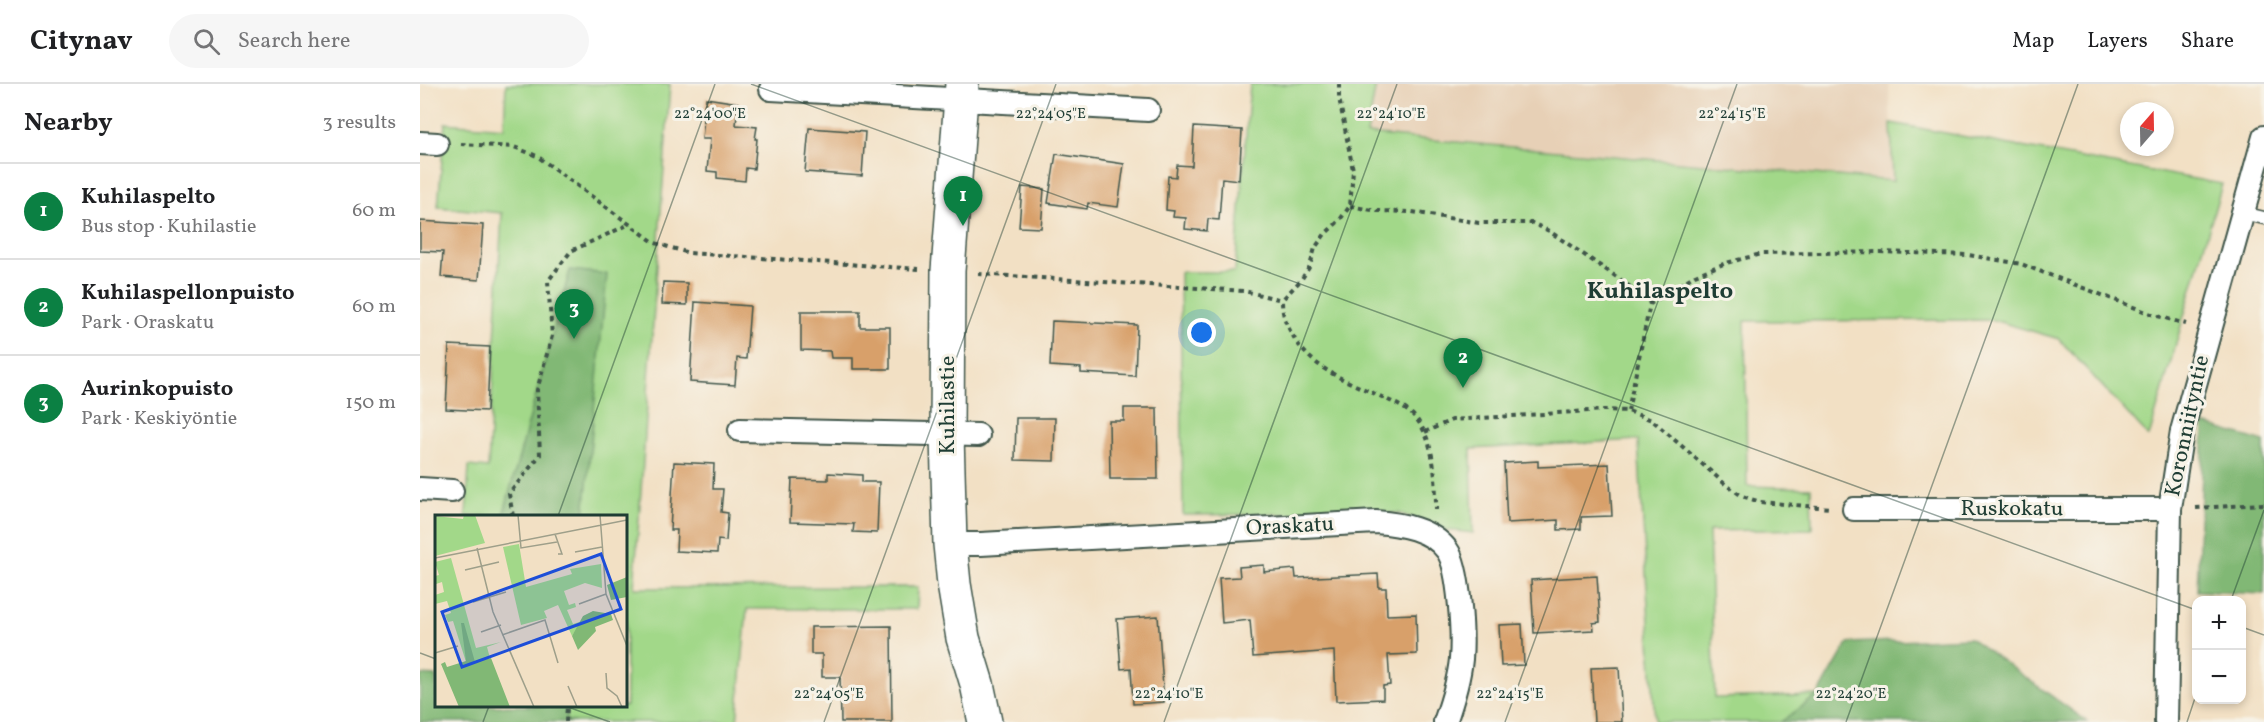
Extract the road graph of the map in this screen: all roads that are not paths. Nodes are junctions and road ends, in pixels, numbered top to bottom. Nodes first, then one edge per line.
1 (771, 89) dead end
2 (961, 92) edge
3 (1148, 110) dead end
4 (2264, 137) edge
5 (2253, 215) edge
6 (740, 430) dead end
7 (963, 435) junction
8 (420, 489) edge
9 (453, 491) dead end
10 (1854, 509) road end
11 (2170, 509) junction
12 (950, 544) junction
13 (985, 722) edge
14 (1445, 722) edge
15 (2166, 722) edge

1 - 2 street
2 - 3 street
2 - 7 street, Kuhilastie
4 - 5 street, Koronniityntie
5 - 11 street, Koronniityntie
6 - 7 street
7 - 12 street, Kuhilastie
8 - 9 street
10 - 11 street, Ruskokatu
11 - 15 street, Koronniityntie
12 - 13 street, Kuhilastie
12 - 14 street, Oraskatu

